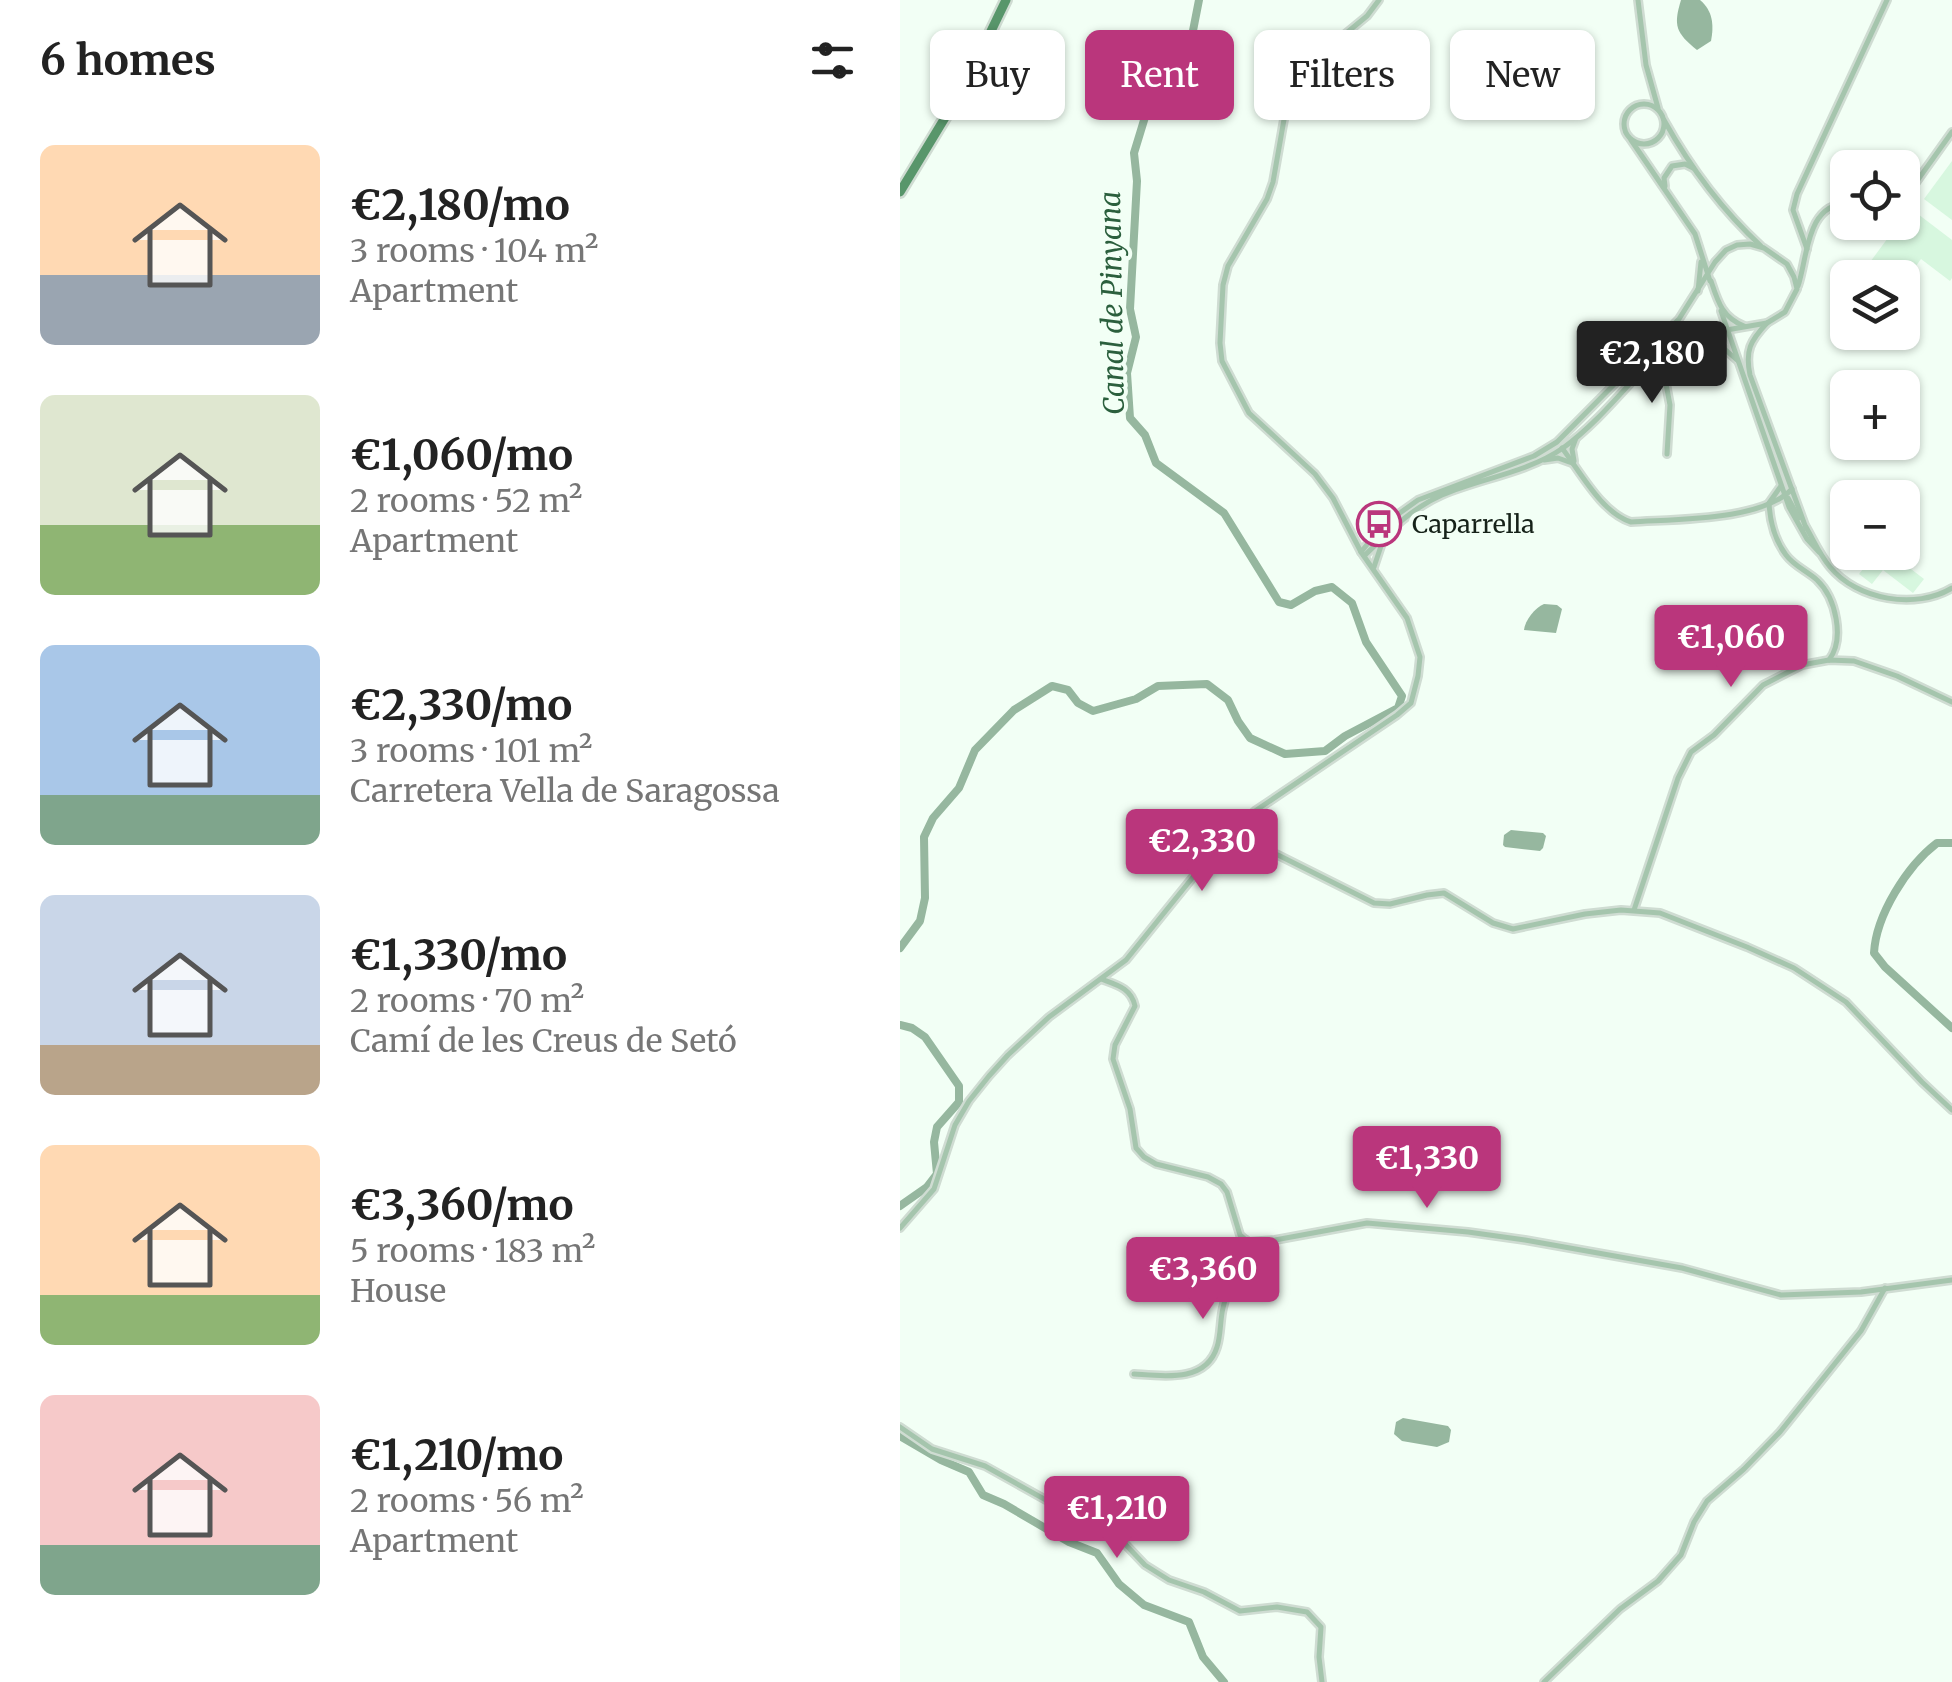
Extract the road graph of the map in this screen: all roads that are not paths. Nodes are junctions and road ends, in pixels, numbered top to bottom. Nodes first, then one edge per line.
1 (1006, 0) edge
2 (1379, 0) edge
3 (1638, 0) edge
4 (1888, 0) edge
5 (1659, 111) junction
6 (1664, 120) junction
7 (1952, 132) edge
8 (1632, 140) junction
9 (1695, 169) junction
10 (1920, 177) edge
11 (1665, 188) junction
12 (900, 192) edge
13 (1830, 207) edge
14 (1764, 248) junction
15 (1807, 249) junction
16 (1702, 260) junction
17 (1787, 264) junction
18 (1803, 268) junction
19 (1710, 274) junction
20 (1797, 289) junction
21 (1698, 293) junction
22 (1721, 311) junction
23 (1767, 324) junction
24 (1747, 327) junction
25 (1728, 329) junction
26 (1698, 334) junction
27 (1660, 352) junction
28 (1738, 360) junction
29 (1571, 427) junction
30 (1578, 435) junction
31 (1562, 448) junction
32 (1543, 450) junction
33 (1667, 454) dead end
34 (1538, 461) junction
35 (1574, 464) junction
36 (1782, 486) junction
37 (1792, 490) junction
38 (1785, 496) junction
39 (1770, 502) junction
40 (1789, 507) junction
41 (1806, 528) junction
42 (1380, 535) junction
43 (1355, 539) junction
44 (1819, 552) junction
45 (1363, 554) junction
46 (1373, 570) junction
47 (1952, 588) edge
48 (1829, 660) junction
49 (1952, 702) edge
50 (1227, 835) junction
51 (1634, 910) junction
52 (1101, 979) junction
53 (1952, 1110) edge
54 (900, 1228) edge
55 (1246, 1240) junction
56 (1952, 1280) edge
57 (1885, 1288) junction
58 (1134, 1374) dead end
59 (900, 1427) edge
60 (1322, 1682) edge
61 (1544, 1682) edge

1 - 12 main road
2 - 43 street
3 - 5 street
4 - 15 street
5 - 6 street
5 - 8 street
6 - 8 street
6 - 9 street
7 - 10 street
8 - 11 street
9 - 11 street
9 - 14 street
11 - 16 street
13 - 15 street
14 - 17 street
14 - 19 street
15 - 18 street
16 - 19 street
16 - 21 street
17 - 18 street
17 - 20 street
18 - 20 street
19 - 21 street
19 - 22 street
20 - 23 street
21 - 29 street
22 - 24 street
22 - 25 street
23 - 24 street
23 - 37 street
24 - 25 street
25 - 26 street
25 - 28 street
26 - 27 street
26 - 28 street
27 - 30 street
27 - 33 street
28 - 36 street
29 - 31 street
29 - 32 street
30 - 31 street
30 - 35 street
31 - 32 street
31 - 34 street
31 - 35 street
32 - 42 street
34 - 35 street
34 - 42 street
35 - 39 street
36 - 38 street
36 - 39 street
37 - 38 street
37 - 41 street
38 - 39 street
38 - 40 street
38 - 41 street
39 - 40 street
39 - 48 street
40 - 44 street
41 - 44 street
42 - 43 street
42 - 45 street
42 - 46 street
43 - 45 street
44 - 47 street
45 - 46 street
46 - 50 street
48 - 49 street
48 - 51 street
50 - 51 street
50 - 52 street
51 - 53 street
52 - 54 street
52 - 55 street
55 - 57 street
55 - 58 street
56 - 57 street
57 - 61 street
59 - 60 street

